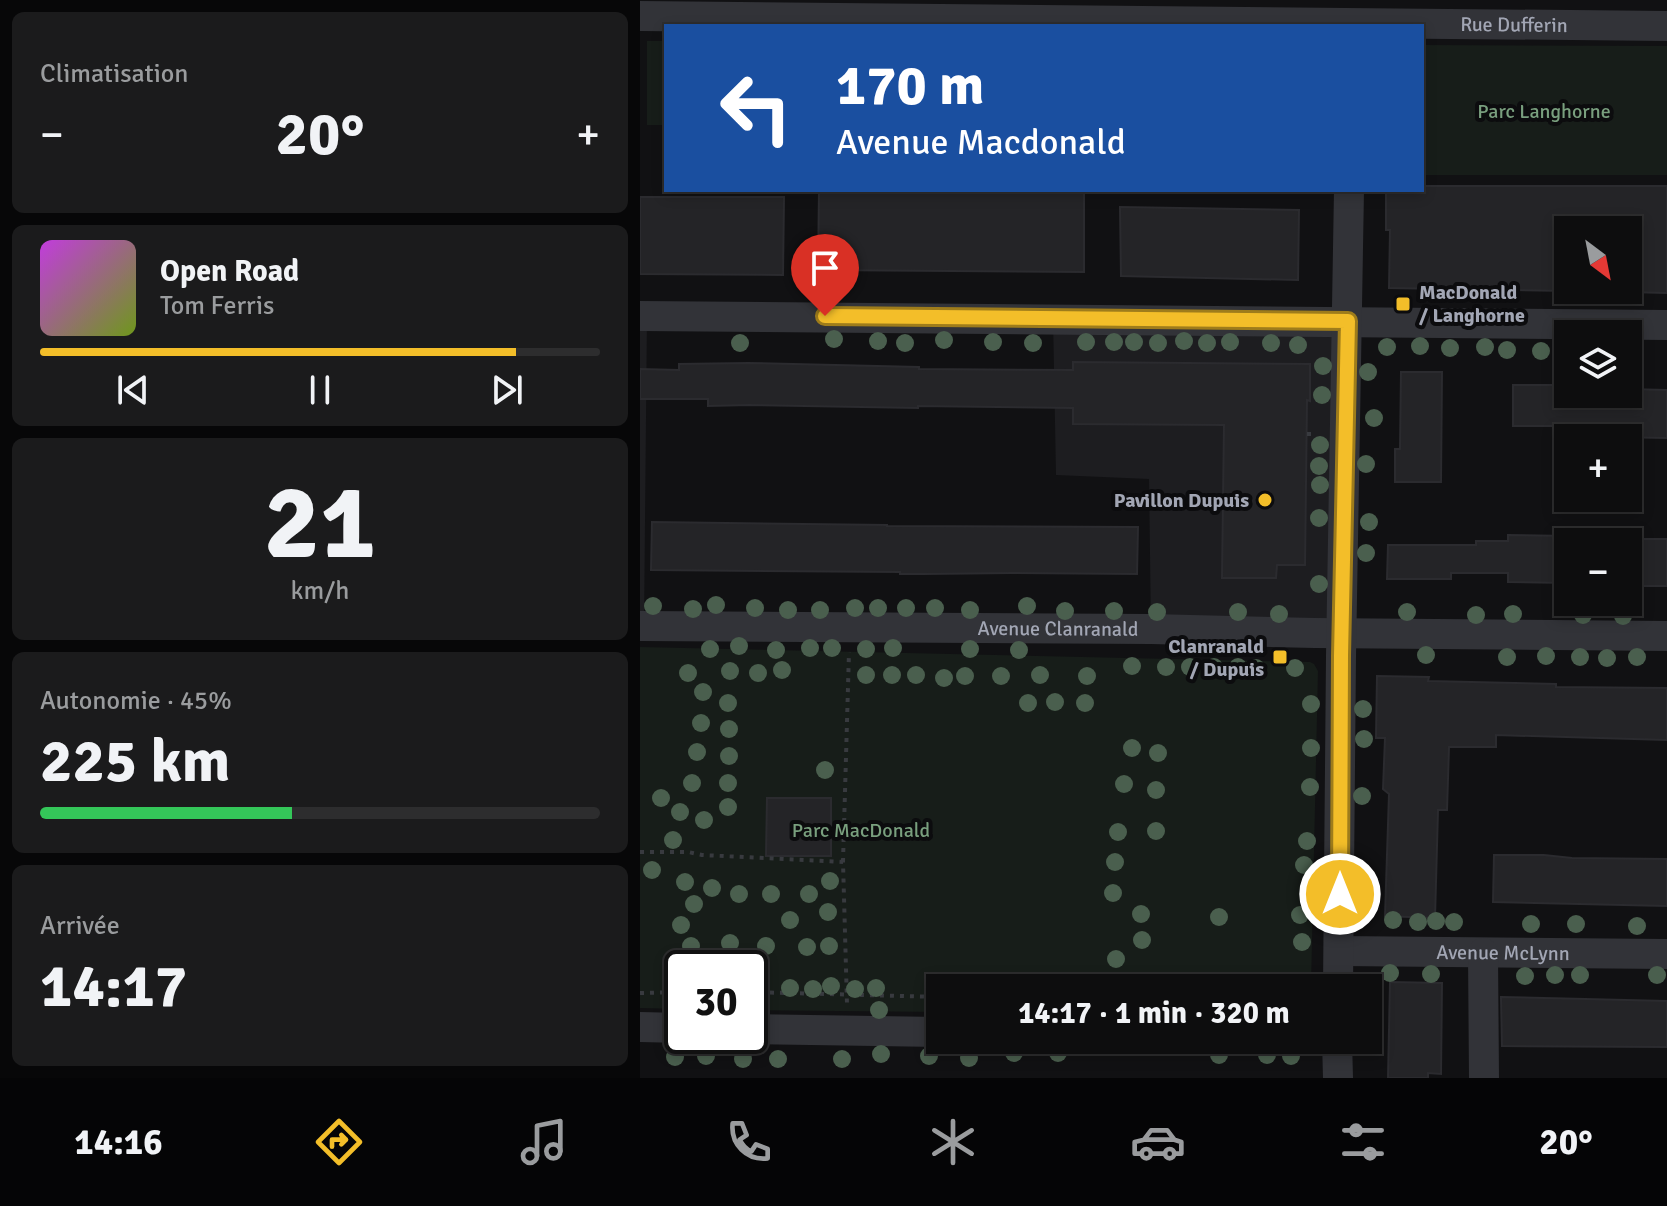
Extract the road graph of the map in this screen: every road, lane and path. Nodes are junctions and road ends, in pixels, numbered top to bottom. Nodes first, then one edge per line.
1 (640, 16) edge
2 (1349, 16) edge
3 (1667, 26) edge
4 (1349, 192) edge
5 (640, 316) edge
6 (1348, 321) junction
7 (1667, 325) edge
8 (1307, 434) dead end
9 (1317, 434) dead end
10 (640, 626) edge
11 (1342, 632) junction
12 (1667, 636) edge
13 (849, 646) dead end
14 (640, 852) edge
15 (843, 862) junction
16 (1339, 951) junction
17 (1483, 953) junction
18 (1667, 954) edge
19 (1338, 974) edge
20 (664, 992) edge
21 (640, 993) edge
22 (768, 993) edge
23 (846, 995) junction
24 (926, 997) edge
25 (847, 1011) dead end
26 (640, 1027) edge
27 (664, 1028) edge
28 (768, 1029) edge
29 (926, 1032) edge
30 (1337, 1054) edge
31 (1338, 1078) edge
32 (1484, 1078) edge

1 - 2 street, Rue Dufferin
2 - 3 street, Rue Dufferin
4 - 6 street
5 - 6 street
6 - 7 street
6 - 11 street
8 - 9 path
10 - 11 street, Avenue Clanranald
11 - 12 street, Avenue Clanranald
11 - 16 street
13 - 15 path
14 - 15 path
15 - 23 path
16 - 17 street, Avenue McLynn
16 - 19 street
17 - 18 street, Avenue McLynn
17 - 32 street
20 - 21 path
22 - 23 path
23 - 24 path
23 - 25 path
26 - 27 street
28 - 29 street
30 - 31 street

